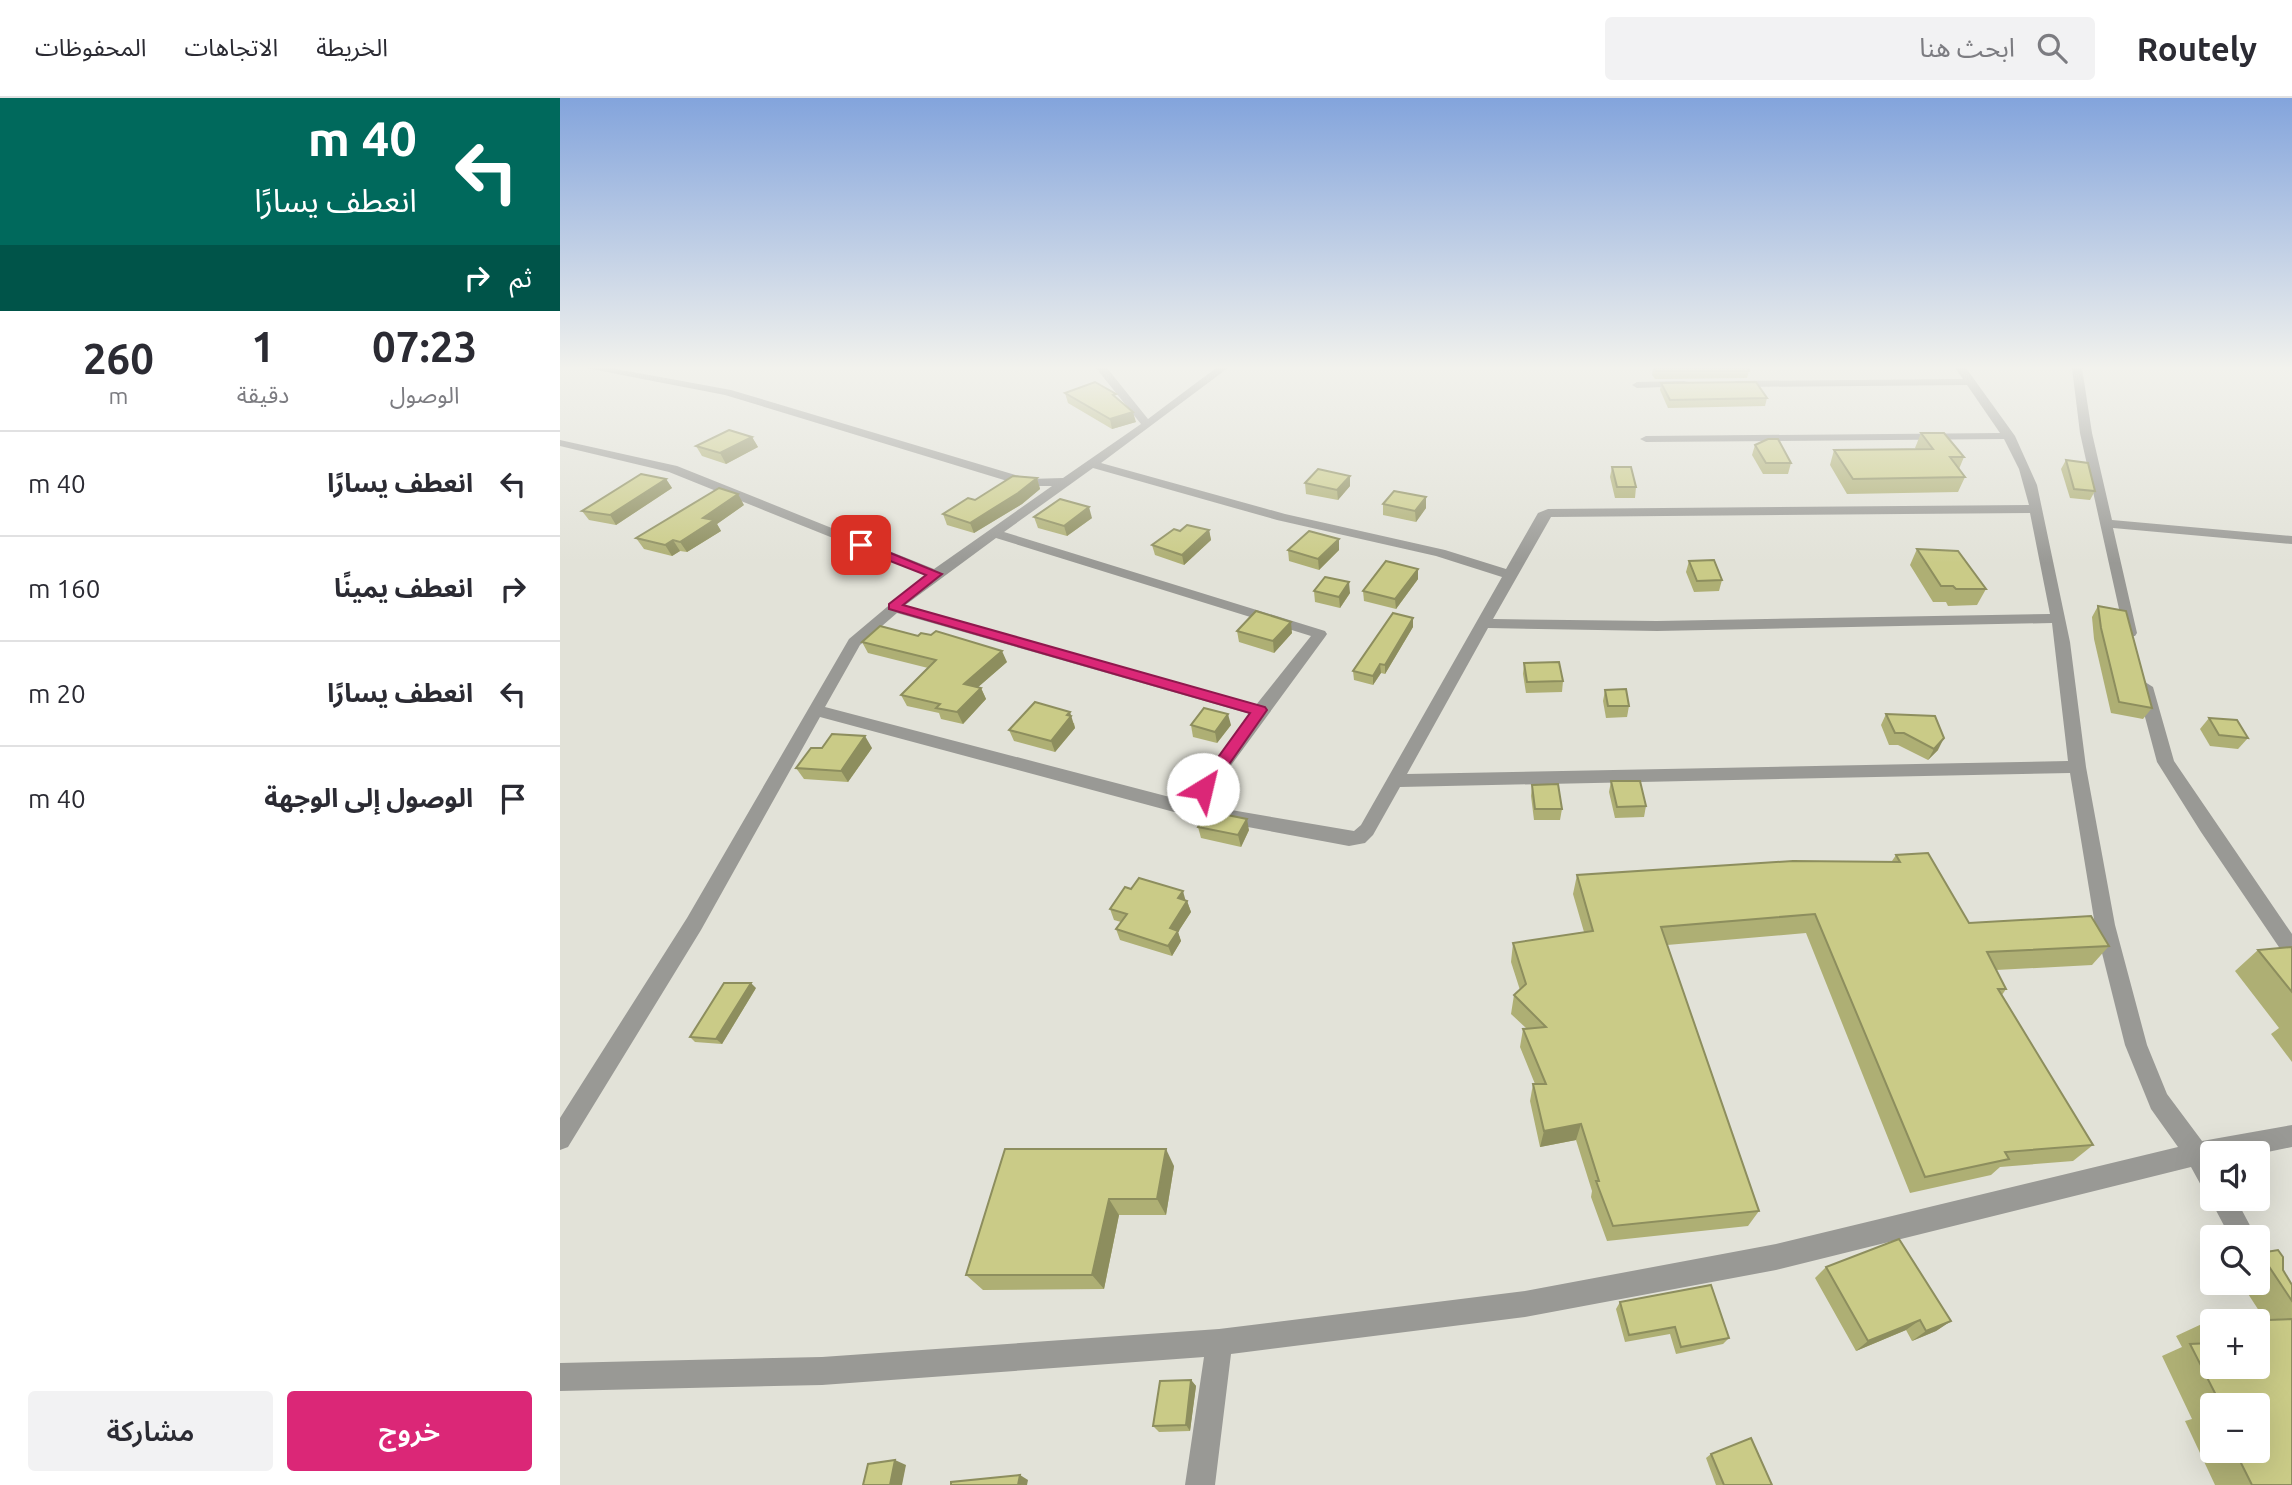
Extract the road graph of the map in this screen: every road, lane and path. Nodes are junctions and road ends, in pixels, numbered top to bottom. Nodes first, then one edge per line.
1 (860, 433) edge
2 (1136, 433) edge
3 (2007, 433) edge
4 (2086, 433) edge
5 (2009, 436) junction
6 (1646, 439) dead end
7 (560, 443) edge
8 (1091, 464) junction
9 (1065, 482) junction
10 (2036, 509) junction
11 (2105, 523) junction
12 (994, 533) junction
13 (2292, 540) edge
14 (935, 574) junction
15 (1508, 574) junction
16 (893, 607) junction
17 (2058, 618) junction
18 (1483, 623) junction
19 (2134, 646) edge
20 (2140, 671) edge
21 (815, 710) junction
22 (1260, 710) junction
23 (2077, 767) junction
24 (1394, 780) junction
25 (1189, 808) junction
26 (2292, 950) edge
27 (2292, 1136) edge
28 (560, 1139) edge
29 (2197, 1154) junction
30 (2200, 1159) edge
31 (1219, 1342) junction
32 (560, 1377) edge
33 (1200, 1485) edge

1 - 9 street
2 - 8 street
3 - 5 street
4 - 11 street
5 - 6 street
5 - 10 street
7 - 14 street
8 - 9 street
8 - 15 street
9 - 12 street
10 - 15 street
10 - 17 street
11 - 13 street
11 - 19 street
12 - 14 street
12 - 22 street
14 - 16 street
15 - 18 street
16 - 21 street
16 - 22 street
17 - 18 street
17 - 23 street
18 - 24 street
20 - 26 street
21 - 25 street
21 - 28 street
22 - 25 street
23 - 24 street
23 - 29 street
24 - 25 street
27 - 29 street
29 - 30 street
29 - 31 street
31 - 32 street
31 - 33 street

